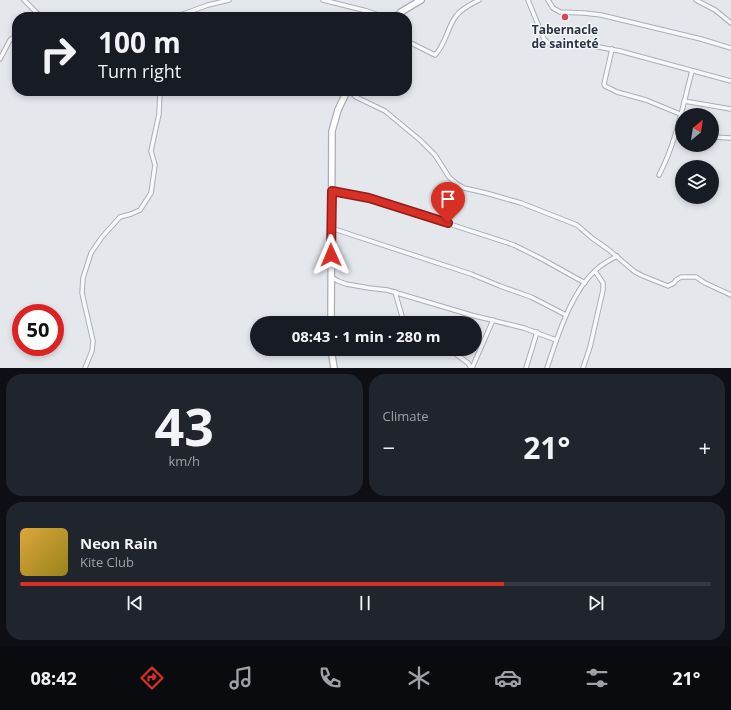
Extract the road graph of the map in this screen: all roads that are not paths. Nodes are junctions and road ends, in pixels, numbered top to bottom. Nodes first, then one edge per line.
1 (24, 0) edge
2 (229, 0) edge
3 (323, 0) edge
4 (421, 0) edge
5 (479, 0) edge
6 (533, 0) edge
7 (548, 0) edge
8 (696, 0) edge
9 (528, 1) edge
10 (410, 3) edge
11 (37, 12) edge
12 (189, 12) edge
13 (372, 12) edge
14 (401, 12) edge
15 (731, 23) edge
16 (12, 39) edge
17 (412, 44) edge
18 (731, 48) edge
19 (612, 49) junction
20 (0, 59) edge
21 (692, 71) junction
22 (731, 80) edge
23 (160, 96) edge
24 (346, 96) edge
25 (355, 96) edge
26 (684, 101) junction
27 (682, 108) edge
28 (731, 108) edge
29 (675, 112) edge
30 (675, 133) edge
31 (719, 137) edge
32 (731, 138) edge
33 (658, 175) dead end
34 (332, 191) junction
35 (331, 228) junction
36 (616, 256) junction
37 (595, 271) junction
38 (331, 277) junction
39 (585, 283) junction
40 (395, 292) junction
41 (731, 295) edge
42 (566, 315) junction
43 (331, 316) edge
44 (402, 316) edge
45 (493, 320) junction
46 (537, 332) junction
47 (556, 340) junction
48 (332, 356) edge
49 (458, 356) edge
50 (85, 368) edge
51 (334, 368) edge
52 (472, 368) edge
53 (526, 368) edge
54 (547, 368) edge
55 (583, 368) edge

1 - 11 street
2 - 12 street
3 - 13 street
4 - 10 main road
5 - 17 street
6 - 9 street
7 - 18 street
8 - 15 street
9 - 19 street
10 - 14 main road
16 - 20 street
19 - 21 street
19 - 29 street
21 - 22 street
21 - 26 street
23 - 50 street
24 - 34 main road
25 - 36 street
26 - 27 street
26 - 28 street
30 - 33 street
31 - 32 street
34 - 35 main road
34 - 39 street
35 - 38 main road
35 - 42 street
36 - 37 street
36 - 41 street
37 - 39 street
37 - 55 street
38 - 40 street
38 - 43 main road
39 - 42 street
40 - 44 street
40 - 45 street
42 - 47 street
45 - 46 street
45 - 52 street
46 - 47 street
46 - 53 street
47 - 54 street
48 - 51 main road
49 - 52 street

